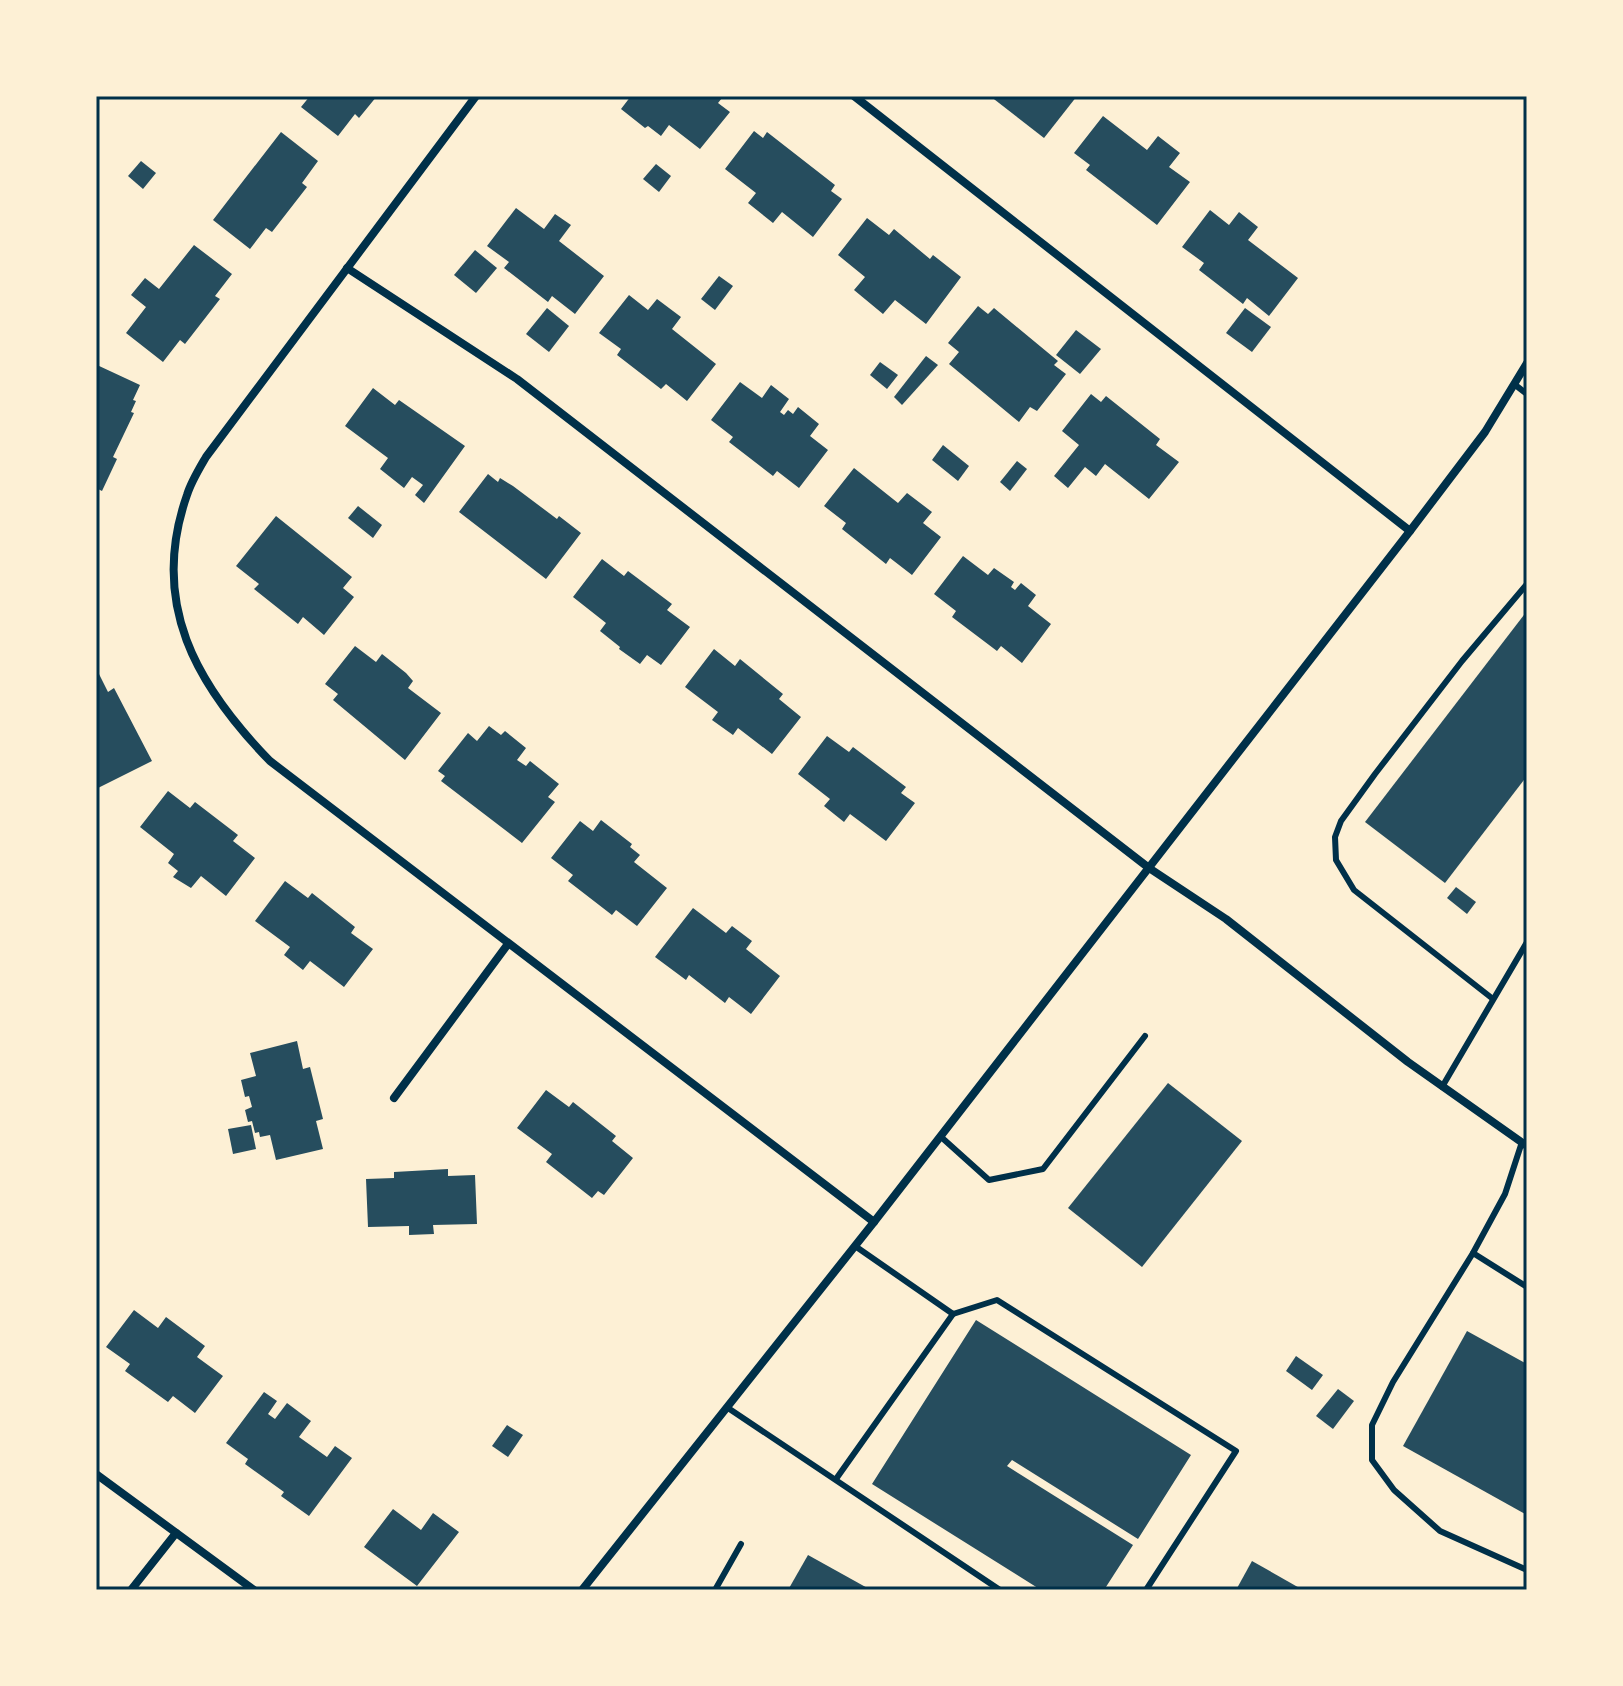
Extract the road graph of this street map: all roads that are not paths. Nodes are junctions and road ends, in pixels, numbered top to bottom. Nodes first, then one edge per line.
1 (476, 96) edge
2 (854, 96) edge
3 (347, 268) junction
4 (1527, 363) edge
5 (1514, 384) junction
6 (1527, 394) edge
7 (1410, 531) junction
8 (1527, 584) edge
9 (1149, 868) junction
10 (1527, 942) edge
11 (508, 944) junction
12 (1493, 999) junction
13 (1145, 1036) dead end
14 (1442, 1087) junction
15 (394, 1098) dead end
16 (940, 1136) junction
17 (1524, 1144) edge
18 (874, 1222) junction
19 (855, 1246) junction
20 (1473, 1253) junction
21 (1527, 1287) edge
22 (953, 1314) junction
23 (728, 1408) junction
24 (96, 1474) edge
25 (836, 1479) junction
26 (176, 1533) junction
27 (741, 1544) dead end
28 (1527, 1570) edge
29 (131, 1590) edge
30 (254, 1590) edge
31 (582, 1590) edge
32 (715, 1590) edge
33 (1000, 1590) edge
34 (1146, 1590) edge

1 - 3 street
2 - 7 street
3 - 9 street
3 - 11 street
4 - 5 street
5 - 6 lane
5 - 7 street
7 - 9 street
8 - 12 lane
9 - 14 street
9 - 16 street
10 - 12 lane
11 - 15 street
11 - 18 street
12 - 14 lane
13 - 16 lane
14 - 17 street
16 - 18 street
17 - 20 lane
18 - 19 street
19 - 22 lane
19 - 23 street
20 - 21 lane
20 - 28 lane
22 - 25 lane
22 - 34 lane
23 - 25 lane
23 - 31 street
24 - 26 street
25 - 33 lane
26 - 29 street
26 - 30 street
27 - 32 lane

